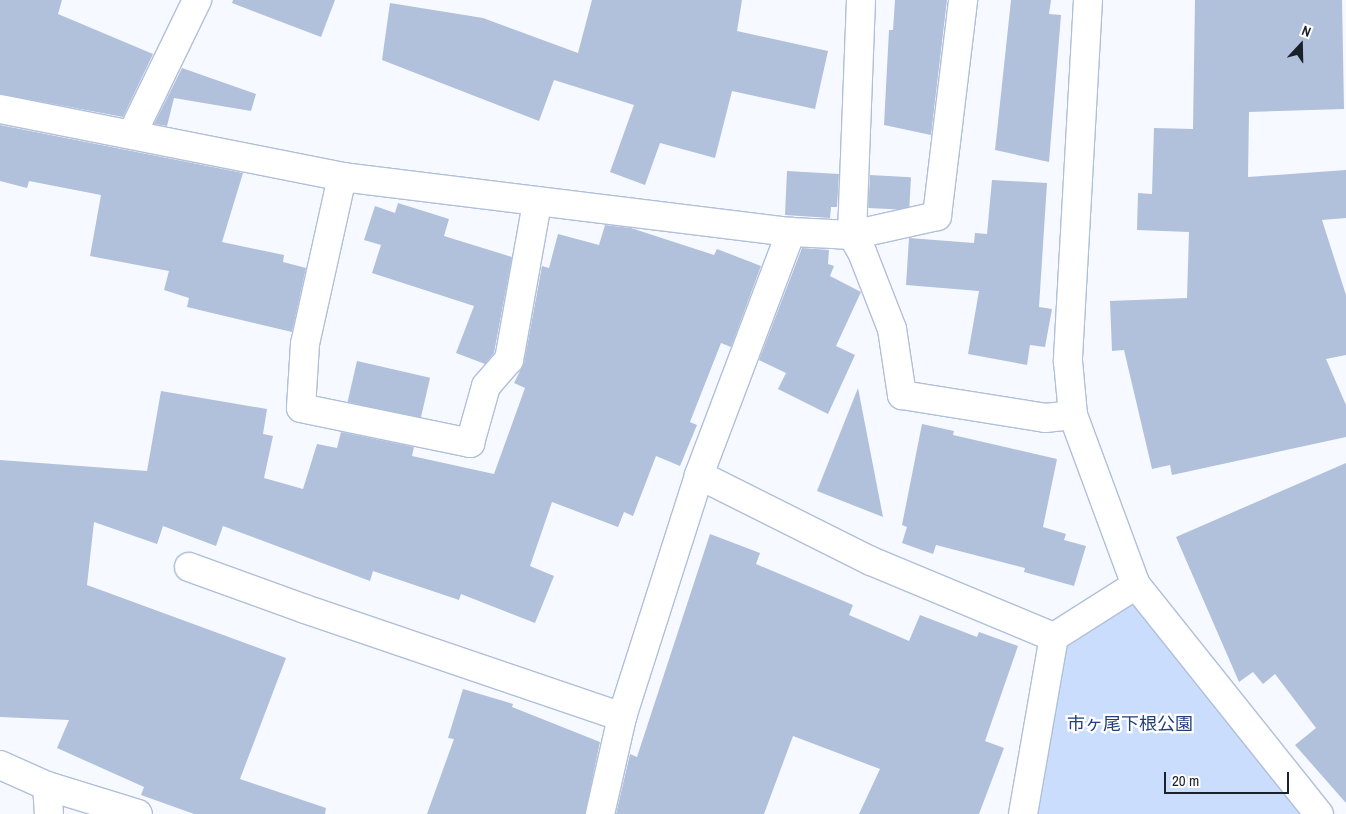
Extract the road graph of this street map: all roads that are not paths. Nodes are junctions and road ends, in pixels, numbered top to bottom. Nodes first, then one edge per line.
1 (197, 0) edge
2 (861, 0) edge
3 (963, 0) edge
4 (1088, 0) edge
5 (0, 109) edge
6 (132, 134) junction
7 (342, 177) junction
8 (538, 203) junction
9 (791, 232) junction
10 (852, 235) junction
11 (1072, 415) junction
12 (699, 475) junction
13 (189, 566) dead end
14 (1136, 585) junction
15 (1054, 637) junction
16 (622, 717) junction
17 (0, 765) edge
18 (48, 786) junction
19 (49, 814) edge
20 (138, 814) edge
21 (600, 814) edge
22 (1023, 814) edge
23 (1319, 814) edge

1 - 6 street
2 - 10 street
3 - 10 street
4 - 11 street
5 - 6 street
6 - 7 street
7 - 8 street
7 - 8 street
8 - 9 street
9 - 10 street
9 - 12 street
10 - 11 street
11 - 14 street
12 - 15 street
12 - 16 street
13 - 16 street
14 - 15 street
14 - 23 street
15 - 22 street
16 - 21 street
17 - 18 street
18 - 19 street
18 - 20 street

